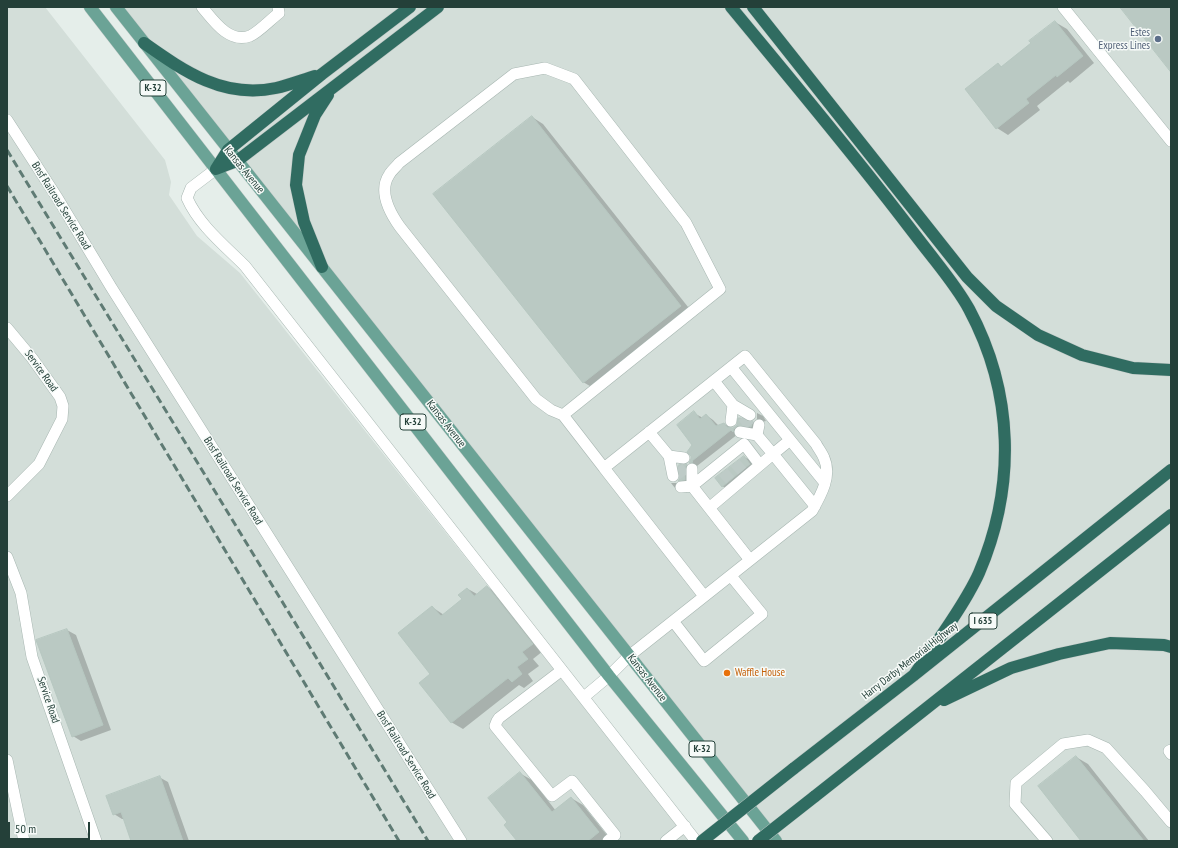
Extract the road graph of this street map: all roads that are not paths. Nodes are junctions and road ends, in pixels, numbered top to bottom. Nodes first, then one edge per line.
1 (90, 7) edge
2 (116, 7) edge
3 (202, 7) edge
4 (278, 7) edge
5 (410, 7) edge
6 (438, 7) edge
7 (731, 7) edge
8 (754, 7) edge
9 (1063, 7) edge
10 (144, 43) junction
11 (322, 74) junction
12 (333, 87) junction
13 (7, 120) edge
14 (1171, 141) edge
15 (228, 150) junction
16 (237, 161) junction
17 (216, 169) junction
18 (322, 267) junction
19 (7, 328) edge
20 (731, 367) junction
21 (1171, 370) edge
22 (714, 380) junction
23 (733, 405) junction
24 (563, 415) junction
25 (747, 416) tunnel mouth
26 (731, 421) tunnel mouth
27 (649, 432) junction
28 (740, 432) dead end
29 (790, 440) junction
30 (773, 454) junction
31 (669, 456) junction
32 (760, 465) junction
33 (738, 466) junction
34 (604, 468) junction
35 (692, 469) dead end
36 (1171, 470) edge
37 (727, 476) junction
38 (825, 482) junction
39 (686, 484) junction
40 (7, 496) edge
41 (815, 506) junction
42 (709, 508) junction
43 (1171, 515) edge
44 (7, 557) edge
45 (750, 560) junction
46 (731, 576) junction
47 (704, 596) junction
48 (673, 621) junction
49 (1171, 647) edge
50 (629, 656) junction
51 (562, 670) junction
52 (609, 676) junction
53 (914, 676) junction
54 (584, 697) junction
55 (924, 710) junction
56 (1171, 750) edge
57 (1171, 754) edge
58 (7, 760) edge
59 (1171, 822) edge
60 (685, 826) junction
61 (24, 841) edge
62 (96, 841) edge
63 (461, 841) edge
64 (608, 841) edge
65 (666, 841) edge
66 (696, 841) edge
67 (702, 841) edge
68 (743, 841) edge
69 (758, 841) edge
70 (776, 841) edge
71 (1047, 841) edge

1 - 17 main road, Kansas Avenue / K-32
2 - 10 main road, Kansas Avenue / K-32
3 - 4 street
5 - 11 highway
6 - 12 highway
7 - 53 highway
8 - 21 highway
9 - 14 street
10 - 11 highway
10 - 15 main road, Kansas Avenue / K-32
11 - 15 highway
12 - 16 highway
12 - 18 highway
13 - 63 street, Bnsf Railroad Service Road
15 - 16 main road, Kansas Avenue / K-32
15 - 17 highway
16 - 17 highway
16 - 18 main road, Kansas Avenue / K-32
17 - 51 street
17 - 52 main road, Kansas Avenue / K-32
18 - 50 main road, Kansas Avenue / K-32
19 - 40 street, Service Road
20 - 22 street
20 - 29 street
20 - 38 street
22 - 23 street
22 - 27 street
23 - 25 street
23 - 26 street
24 - 24 street
24 - 34 street
27 - 31 street
27 - 34 street
28 - 30 street
29 - 30 street
29 - 38 street
30 - 32 street
30 - 41 street
31 - 31 street
32 - 33 street
32 - 33 street
33 - 37 street
33 - 37 street
34 - 47 street
35 - 39 street
36 - 53 highway, Harry Darby Memorial Highway / I 635
37 - 39 street
37 - 42 street
38 - 41 street
39 - 42 street
41 - 45 street
42 - 45 street
43 - 55 highway
44 - 62 street, Service Road
45 - 46 street
46 - 47 street
46 - 48 street
47 - 48 street
48 - 50 street
49 - 55 highway
50 - 52 street
50 - 70 main road, Kansas Avenue / K-32
51 - 54 street
51 - 64 street
52 - 54 street
52 - 68 main road, Kansas Avenue / K-32
53 - 67 highway, Harry Darby Memorial Highway / I 635, bridge
54 - 60 street
55 - 69 highway, bridge
56 - 57 street
58 - 61 street
59 - 71 street
60 - 65 street
60 - 66 street

